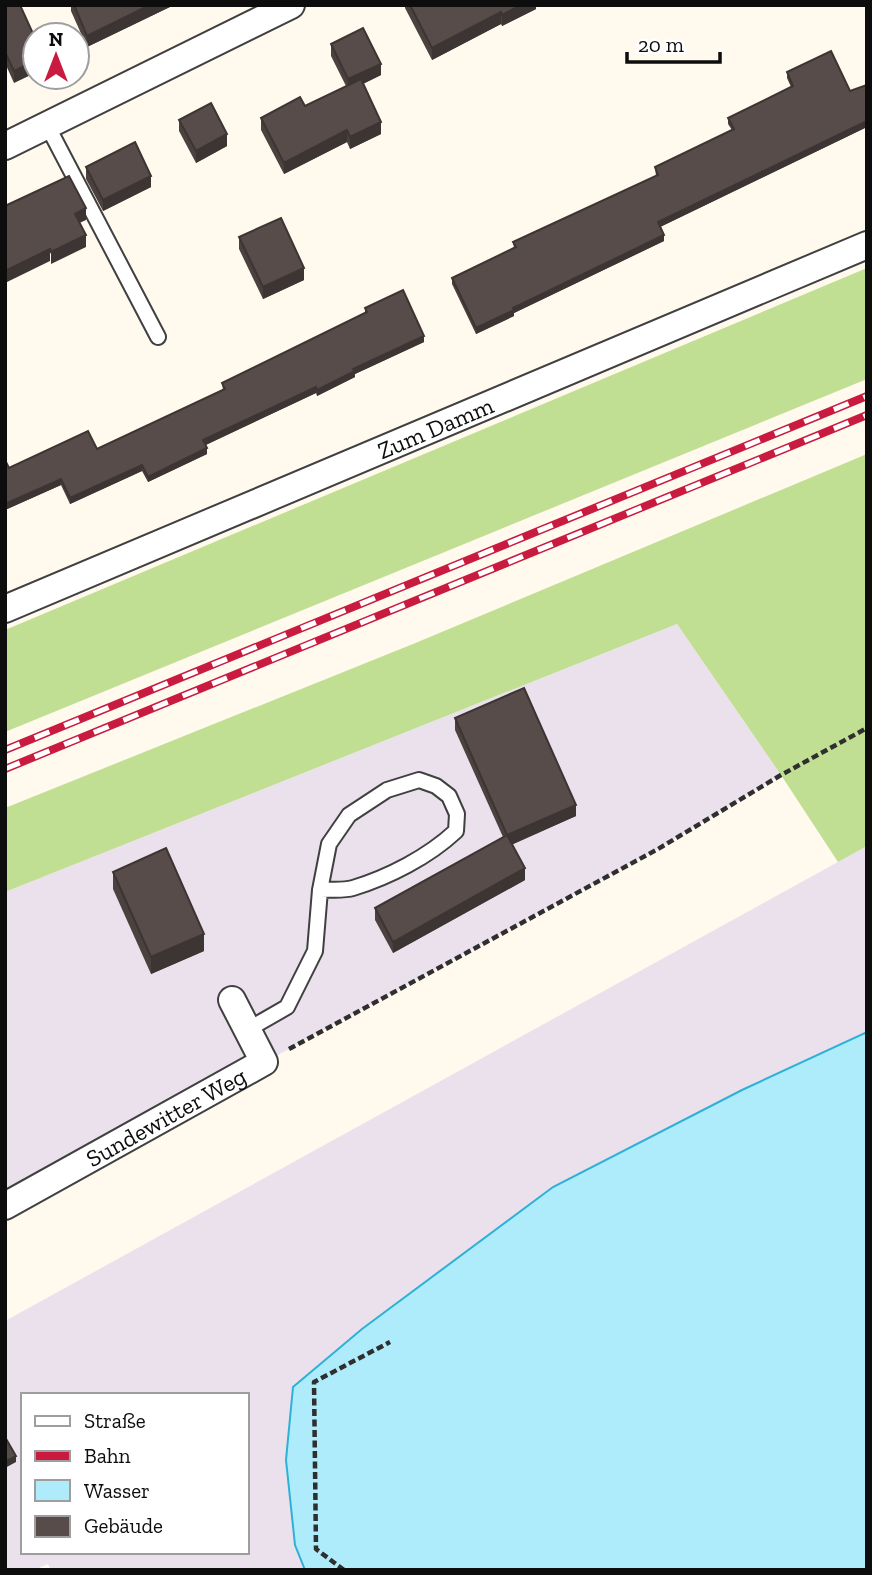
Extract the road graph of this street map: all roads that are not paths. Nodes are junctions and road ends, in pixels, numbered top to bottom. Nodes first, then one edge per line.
1 (291, 5) edge
2 (47, 125) junction
3 (5, 146) edge
4 (867, 245) edge
5 (158, 337) dead end
6 (5, 609) edge
7 (320, 890) junction
8 (232, 1000) dead end
9 (247, 1030) junction
10 (5, 1206) edge

1 - 2 street
2 - 3 street
2 - 5 lane
4 - 6 street, Zum Damm
7 - 7 lane
7 - 9 lane
8 - 9 street, Sundewitter Weg
9 - 10 street, Sundewitter Weg

